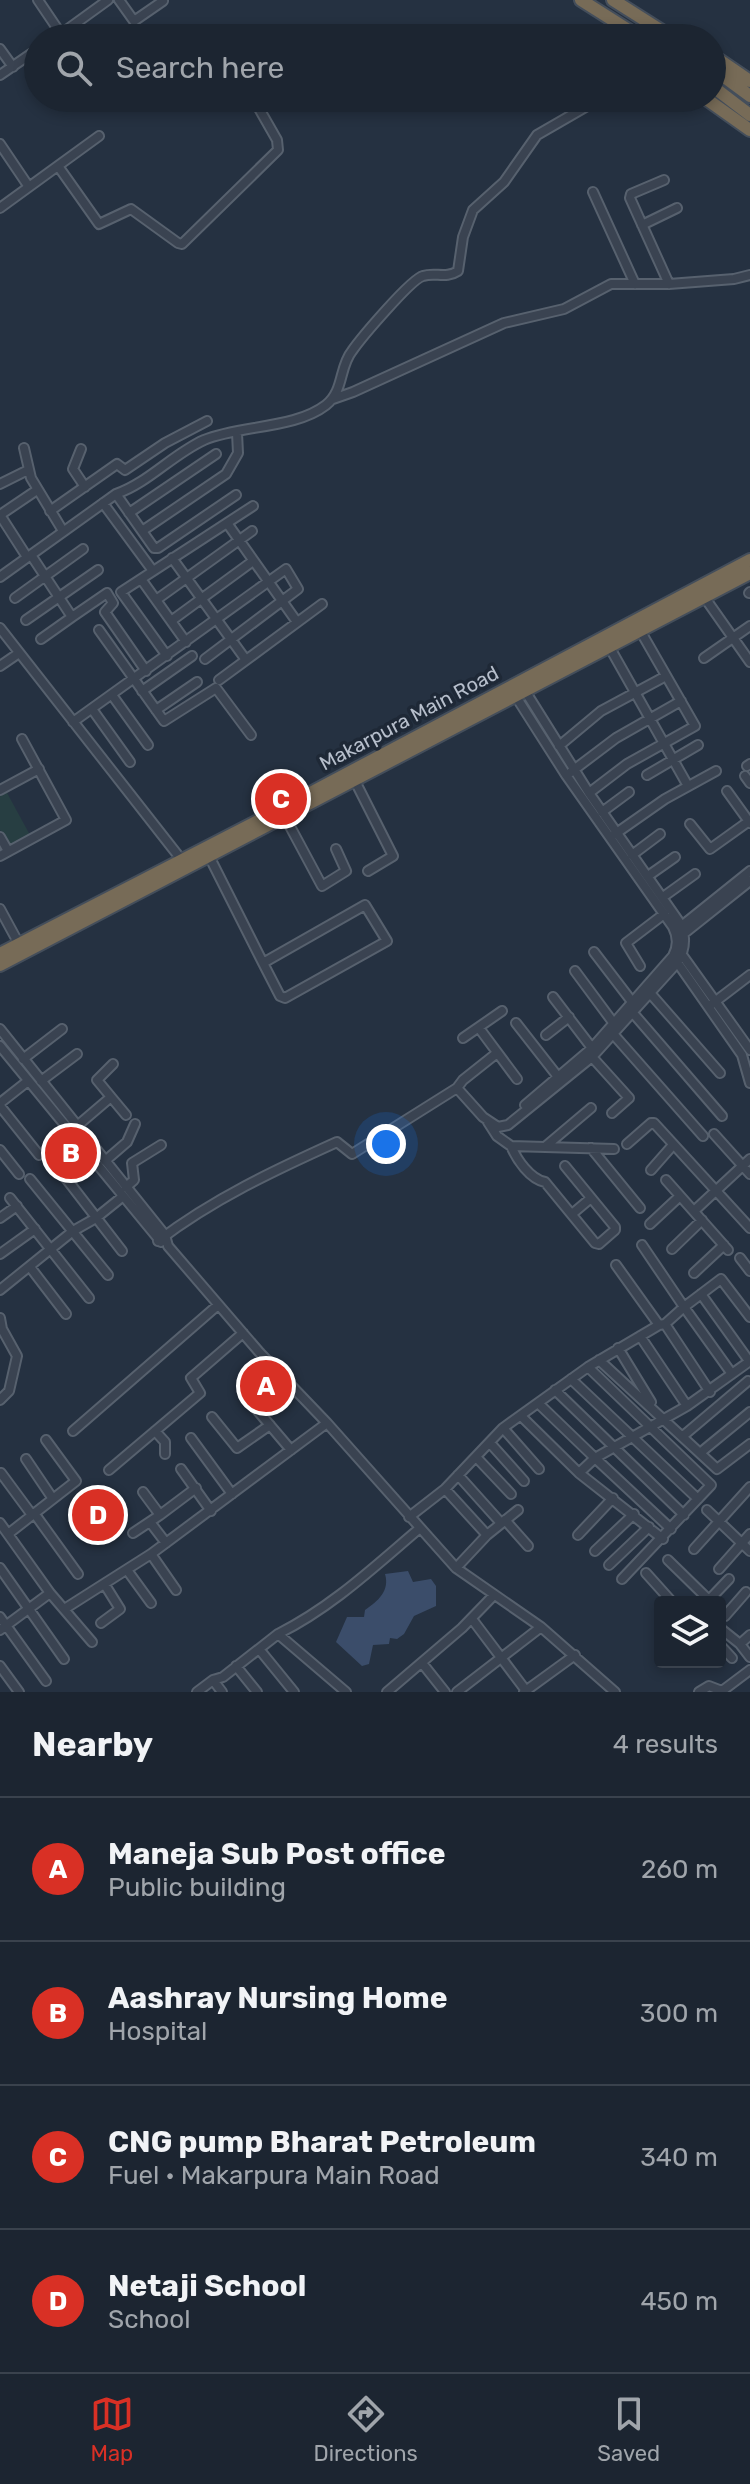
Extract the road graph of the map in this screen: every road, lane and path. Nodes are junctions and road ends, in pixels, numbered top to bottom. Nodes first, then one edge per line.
1 (38, 0) edge
2 (108, 0) edge
3 (119, 0) edge
4 (581, 0) edge
5 (613, 0) edge
6 (163, 1) edge
7 (51, 24) edge
8 (75, 24) edge
9 (619, 24) edge
10 (653, 24) edge
11 (0, 49) edge
12 (24, 59) edge
13 (726, 65) edge
14 (13, 67) junction
15 (0, 75) edge
16 (726, 78) edge
17 (750, 81) edge
18 (750, 96) edge
19 (726, 97) edge
20 (261, 112) edge
21 (578, 112) edge
22 (725, 112) edge
23 (750, 115) edge
24 (750, 130) edge
25 (99, 136) dead end
26 (0, 144) edge
27 (58, 166) junction
28 (664, 180) dead end
29 (29, 187) junction
30 (593, 192) dead end
31 (0, 208) edge
32 (677, 208) dead end
33 (642, 225) junction
34 (750, 275) edge
35 (635, 284) junction
36 (669, 284) junction
37 (333, 399) junction
38 (207, 421) dead end
39 (237, 433) junction
40 (24, 448) dead end
41 (81, 449) dead end
42 (216, 454) dead end
43 (28, 470) junction
44 (0, 484) edge
45 (85, 487) junction
46 (37, 490) junction
47 (116, 494) junction
48 (236, 495) dead end
49 (103, 503) junction
50 (253, 506) dead end
51 (50, 511) junction
52 (129, 513) junction
53 (0, 515) edge
54 (227, 523) junction
55 (63, 531) junction
56 (142, 531) junction
57 (252, 531) dead end
58 (239, 539) junction
59 (83, 549) dead end
60 (29, 556) junction
61 (172, 558) junction
62 (750, 560) edge
63 (253, 561) junction
64 (98, 570) dead end
65 (153, 571) junction
66 (750, 573) edge
67 (45, 576) junction
68 (0, 577) edge
69 (186, 578) junction
70 (141, 579) junction
71 (268, 581) junction
72 (59, 597) junction
73 (15, 598) dead end
74 (201, 598) junction
75 (705, 598) junction
76 (156, 600) junction
77 (282, 601) junction
78 (322, 604) dead end
79 (72, 617) junction
80 (26, 620) dead end
81 (216, 620) junction
82 (171, 621) junction
83 (297, 622) junction
84 (750, 626) edge
85 (0, 628) edge
86 (99, 630) dead end
87 (641, 632) junction
88 (733, 637) junction
89 (41, 639) dead end
90 (231, 640) junction
91 (186, 642) junction
92 (610, 648) junction
93 (19, 653) junction
94 (167, 656) junction
95 (192, 656) dead end
96 (704, 658) dead end
97 (205, 659) dead end
98 (246, 660) junction
99 (750, 662) edge
100 (0, 666) edge
101 (146, 671) junction
102 (666, 676) junction
103 (134, 680) junction
104 (219, 680) dead end
105 (197, 682) dead end
106 (517, 689) junction
107 (142, 691) junction
108 (634, 692) junction
109 (112, 695) junction
110 (681, 701) junction
111 (92, 709) junction
112 (156, 710) junction
113 (649, 718) junction
114 (73, 722) junction
115 (251, 735) dead end
116 (22, 739) dead end
117 (663, 744) junction
118 (148, 745) dead end
119 (698, 745) dead end
120 (559, 746) junction
121 (673, 760) junction
122 (130, 762) dead end
123 (39, 769) junction
124 (716, 771) dead end
125 (570, 772) junction
126 (647, 775) dead end
127 (355, 781) junction
128 (688, 786) junction
129 (0, 790) edge
130 (727, 791) dead end
131 (629, 792) dead end
132 (589, 793) junction
133 (602, 812) junction
134 (285, 817) junction
135 (749, 822) edge
136 (690, 824) dead end
137 (660, 834) dead end
138 (614, 835) junction
139 (0, 837) edge
140 (336, 849) dead end
141 (4, 854) edge
142 (632, 855) junction
143 (209, 856) junction
144 (675, 857) dead end
145 (184, 863) junction
146 (368, 871) dead end
147 (750, 871) edge
148 (695, 874) dead end
149 (648, 876) junction
150 (750, 881) edge
151 (663, 897) junction
152 (0, 909) edge
153 (664, 914) junction
154 (19, 944) junction
155 (679, 944) junction
156 (594, 952) dead end
157 (0, 954) edge
158 (263, 963) junction
159 (0, 965) edge
160 (640, 966) dead end
161 (575, 971) dead end
162 (750, 975) edge
163 (650, 993) junction
164 (553, 997) dead end
165 (633, 1003) junction
166 (712, 1004) junction
167 (502, 1011) dead end
168 (633, 1013) junction
169 (569, 1017) junction
170 (516, 1023) dead end
171 (479, 1028) junction
172 (0, 1029) edge
173 (62, 1029) dead end
174 (615, 1030) junction
175 (732, 1033) junction
176 (546, 1035) dead end
177 (463, 1038) dead end
178 (0, 1046) edge
179 (750, 1050) edge
180 (592, 1052) junction
181 (497, 1053) junction
182 (77, 1054) dead end
183 (23, 1059) junction
184 (113, 1064) dead end
185 (720, 1073) dead end
186 (517, 1079) dead end
187 (560, 1079) junction
188 (28, 1081) junction
189 (41, 1081) junction
190 (750, 1083) edge
191 (457, 1088) junction
192 (111, 1097) junction
193 (0, 1105) edge
194 (591, 1108) dead end
195 (60, 1113) junction
196 (612, 1113) dead end
197 (126, 1115) dead end
198 (722, 1116) dead end
199 (491, 1123) junction
200 (135, 1124) dead end
201 (77, 1126) junction
202 (714, 1134) dead end
203 (703, 1136) dead end
204 (627, 1144) dead end
205 (161, 1145) dead end
206 (673, 1145) junction
207 (511, 1146) junction
208 (546, 1147) junction
209 (591, 1148) junction
210 (614, 1149) dead end
211 (0, 1150) edge
212 (39, 1155) dead end
213 (105, 1161) junction
214 (565, 1166) dead end
215 (748, 1166) edge
216 (58, 1168) dead end
217 (651, 1170) dead end
218 (19, 1174) dead end
219 (30, 1179) dead end
220 (666, 1180) dead end
221 (126, 1187) junction
222 (716, 1191) junction
223 (680, 1196) junction
224 (122, 1197) junction
225 (10, 1198) dead end
226 (591, 1198) junction
227 (17, 1206) junction
228 (640, 1208) dead end
229 (694, 1211) junction
230 (572, 1214) junction
231 (0, 1218) edge
232 (96, 1218) junction
233 (702, 1220) junction
234 (650, 1224) dead end
235 (750, 1228) edge
236 (35, 1229) junction
237 (73, 1231) junction
238 (161, 1238) junction
239 (642, 1245) dead end
240 (51, 1249) junction
241 (672, 1249) dead end
242 (122, 1251) dead end
243 (0, 1254) edge
244 (740, 1258) dead end
245 (616, 1265) dead end
246 (30, 1267) junction
247 (750, 1271) edge
248 (694, 1273) dead end
249 (108, 1275) dead end
250 (0, 1290) edge
251 (701, 1294) junction
252 (89, 1298) dead end
253 (218, 1305) junction
254 (684, 1307) junction
255 (66, 1314) dead end
256 (750, 1317) edge
257 (662, 1324) junction
258 (1, 1325) edge
259 (243, 1333) junction
260 (640, 1336) junction
261 (618, 1348) junction
262 (599, 1360) junction
263 (750, 1361) edge
264 (588, 1367) junction
265 (734, 1372) junction
266 (0, 1374) edge
267 (571, 1379) junction
268 (749, 1382) edge
269 (10, 1383) junction
270 (555, 1390) junction
271 (710, 1392) junction
272 (246, 1397) dead end
273 (0, 1400) edge
274 (539, 1404) junction
275 (687, 1406) junction
276 (657, 1412) junction
277 (750, 1412) edge
278 (521, 1416) junction
279 (212, 1417) dead end
280 (665, 1420) junction
281 (327, 1423) junction
282 (270, 1425) junction
283 (503, 1428) junction
284 (653, 1428) junction
285 (73, 1431) dead end
286 (155, 1431) junction
287 (683, 1436) junction
288 (191, 1438) dead end
289 (633, 1438) junction
290 (46, 1440) dead end
291 (490, 1443) junction
292 (750, 1444) edge
293 (614, 1448) junction
294 (291, 1450) junction
295 (700, 1453) junction
296 (165, 1454) dead end
297 (476, 1457) junction
298 (595, 1458) junction
299 (26, 1459) dead end
300 (181, 1469) dead end
301 (539, 1469) dead end
302 (109, 1470) dead end
303 (1, 1473) edge
304 (579, 1473) junction
305 (458, 1475) junction
306 (524, 1481) dead end
307 (750, 1487) edge
308 (196, 1488) junction
309 (445, 1489) junction
310 (143, 1492) dead end
311 (232, 1494) junction
312 (511, 1494) dead end
313 (613, 1498) junction
314 (53, 1499) junction
315 (698, 1499) junction
316 (518, 1510) dead end
317 (707, 1510) dead end
318 (211, 1511) junction
319 (33, 1514) junction
320 (634, 1514) junction
321 (160, 1515) junction
322 (684, 1515) junction
323 (409, 1517) junction
324 (503, 1521) junction
325 (150, 1522) junction
326 (719, 1522) junction
327 (0, 1523) edge
328 (649, 1527) junction
329 (420, 1528) junction
330 (671, 1529) junction
331 (133, 1533) dead end
332 (8, 1534) junction
333 (750, 1534) edge
334 (487, 1535) junction
335 (578, 1535) dead end
336 (663, 1539) junction
337 (166, 1543) junction
338 (742, 1543) junction
339 (528, 1546) dead end
340 (694, 1549) dead end
341 (595, 1551) dead end
342 (750, 1551) edge
343 (151, 1554) junction
344 (668, 1560) dead end
345 (609, 1565) dead end
346 (0, 1568) edge
347 (456, 1568) junction
348 (719, 1569) dead end
349 (127, 1570) junction
350 (646, 1573) dead end
351 (78, 1574) dead end
352 (622, 1579) dead end
353 (729, 1579) dead end
354 (105, 1585) junction
355 (176, 1590) dead end
356 (746, 1592) dead end
357 (50, 1593) junction
358 (494, 1595) junction
359 (667, 1596) edge
360 (705, 1596) edge
361 (714, 1596) edge
362 (151, 1603) dead end
363 (66, 1608) junction
364 (28, 1609) junction
365 (726, 1612) edge
366 (0, 1617) edge
367 (472, 1619) junction
368 (101, 1623) dead end
369 (541, 1627) junction
370 (3, 1628) edge
371 (726, 1633) edge
372 (278, 1634) junction
373 (750, 1635) edge
374 (92, 1642) dead end
375 (740, 1644) junction
376 (259, 1649) junction
377 (726, 1652) edge
378 (575, 1655) junction
379 (501, 1657) junction
380 (750, 1657) edge
381 (732, 1658) dead end
382 (64, 1659) dead end
383 (422, 1663) junction
384 (0, 1666) edge
385 (236, 1666) junction
386 (750, 1670) edge
387 (213, 1680) junction
388 (46, 1681) dead end
389 (611, 1689) edge
390 (734, 1689) edge
391 (525, 1691) edge
392 (19, 1692) edge
393 (197, 1692) edge
394 (222, 1692) edge
395 (257, 1692) edge
396 (294, 1692) edge
397 (346, 1692) edge
398 (387, 1692) edge
399 (445, 1692) edge
400 (457, 1692) edge
401 (598, 1692) edge
402 (699, 1692) edge

1 - 7 street
2 - 8 street
3 - 6 street
4 - 9 highway
5 - 10 highway
11 - 14 street
12 - 14 street
13 - 17 highway
14 - 15 street
16 - 18 highway
19 - 23 highway
20 - 27 street
21 - 37 street
22 - 24 highway
25 - 27 street
26 - 29 street
27 - 29 street
28 - 33 street
29 - 31 street
30 - 35 street
32 - 33 street
33 - 36 street
34 - 36 street
35 - 36 street
35 - 37 street
37 - 39 street
38 - 45 street
39 - 47 street
39 - 56 street
40 - 43 street
41 - 45 street
42 - 52 street
43 - 44 street
43 - 46 street
45 - 51 street
46 - 51 street
46 - 53 street
47 - 49 street
47 - 52 street
48 - 56 street
49 - 55 street
49 - 65 street
50 - 54 street
51 - 55 street
52 - 56 street
53 - 60 street
54 - 58 street
54 - 61 street
55 - 60 street
57 - 58 street
58 - 63 street
58 - 69 street
59 - 67 street
60 - 67 street
60 - 68 street
61 - 65 street
61 - 69 street
62 - 106 highway, Makarpura Main Road
63 - 71 street
63 - 74 street
64 - 72 street
65 - 70 street
66 - 75 highway, Makarpura Main Road
67 - 72 street
67 - 73 street
69 - 74 street
69 - 76 street
70 - 76 street
70 - 94 street
71 - 77 street
71 - 77 street
71 - 81 street
72 - 79 street
72 - 80 street
74 - 81 street
74 - 82 street
75 - 87 highway, Makarpura Main Road
75 - 88 street
76 - 82 street
77 - 83 street
77 - 90 street
78 - 83 street
79 - 89 street
79 - 101 street
81 - 90 street
81 - 91 street
82 - 91 street
83 - 98 street
84 - 88 street
85 - 93 street
86 - 103 street
87 - 92 highway, Makarpura Main Road
87 - 102 street
88 - 96 street
88 - 99 street
90 - 97 street
90 - 98 street
91 - 94 street
92 - 106 highway, Makarpura Main Road
92 - 108 street
93 - 100 street
93 - 114 street
94 - 101 street
95 - 107 street
98 - 104 street
101 - 103 street
102 - 108 street
102 - 110 street
103 - 107 street
103 - 109 street
105 - 112 street
106 - 120 street
106 - 125 street
106 - 127 highway, Makarpura Main Road
106 - 145 highway, Makarpura Main Road
107 - 112 street
108 - 113 street
108 - 120 street
109 - 111 street
109 - 118 street
110 - 113 street
110 - 117 street
111 - 114 street
111 - 122 street
112 - 115 street
113 - 117 street
113 - 125 street
114 - 145 street
116 - 123 street
117 - 121 street
117 - 132 street
119 - 121 street
120 - 125 street
121 - 126 street
121 - 128 street
123 - 129 street
123 - 141 street
124 - 128 street
125 - 132 street
125 - 138 street
127 - 134 highway, Makarpura Main Road
127 - 146 street
128 - 138 street
130 - 135 street
131 - 133 street
132 - 133 street
133 - 138 street
134 - 140 street
134 - 143 highway, Makarpura Main Road
135 - 136 street
137 - 142 street
138 - 142 street
138 - 153 street
139 - 141 street
142 - 149 street
143 - 145 highway, Makarpura Main Road
143 - 158 street
144 - 149 street
145 - 154 highway, Makarpura Main Road
145 - 159 highway, Makarpura Main Road
147 - 155 street
148 - 151 street
149 - 151 street
150 - 155 street
151 - 155 street
152 - 154 street
153 - 155 street
153 - 160 street
154 - 157 highway, Makarpura Main Road
155 - 163 street
155 - 165 street
155 - 166 street
156 - 165 street
158 - 158 street
161 - 174 street
162 - 166 street
163 - 168 street
163 - 185 street
164 - 169 street
165 - 174 street
166 - 175 street
167 - 171 street
168 - 174 street
168 - 198 street
169 - 176 street
169 - 180 street
170 - 187 street
171 - 177 street
171 - 181 street
172 - 183 street
173 - 183 street
174 - 180 street
174 - 203 street
175 - 179 street
175 - 190 street
178 - 188 street
180 - 187 street
180 - 196 street
181 - 186 street
181 - 191 street
182 - 189 street
183 - 189 street
184 - 192 street
187 - 199 street
188 - 193 street
188 - 195 street
189 - 195 street
191 - 199 street
191 - 238 street
192 - 197 street
192 - 201 street
193 - 212 street
194 - 208 street
195 - 201 street
195 - 224 street
199 - 207 street
200 - 213 street
201 - 213 street
202 - 215 street
204 - 206 street
205 - 221 street
206 - 217 street
206 - 222 street
207 - 208 street
207 - 230 street
208 - 209 street
209 - 210 street
209 - 228 street
211 - 218 street
213 - 221 street
214 - 226 street
215 - 222 street
216 - 232 street
219 - 237 street
220 - 223 street
221 - 238 street
222 - 229 street
222 - 235 street
223 - 229 street
223 - 234 street
224 - 232 street
224 - 238 street
225 - 227 street
226 - 230 street
226 - 230 street
227 - 231 street
227 - 236 street
229 - 233 street
232 - 237 street
232 - 242 street
233 - 241 street
233 - 248 street
236 - 240 street
236 - 243 street
237 - 240 street
237 - 249 street
238 - 253 street
239 - 254 street
240 - 246 street
240 - 252 street
244 - 247 street
245 - 257 street
246 - 250 street
246 - 255 street
251 - 254 street
251 - 256 street
251 - 263 street
253 - 259 street
253 - 285 street
254 - 257 street
254 - 265 street
257 - 260 street
257 - 271 street
258 - 269 street
259 - 281 street
259 - 286 street
260 - 261 street
260 - 275 street
261 - 262 street
261 - 276 street
262 - 264 street
262 - 276 street
263 - 265 street
264 - 267 street
264 - 284 street
265 - 268 street
265 - 271 street
266 - 269 street
267 - 270 street
267 - 289 street
268 - 287 street
269 - 273 street
270 - 274 street
270 - 293 street
271 - 275 street
272 - 282 street
274 - 278 street
274 - 298 street
275 - 280 street
276 - 280 street
277 - 295 street
278 - 283 street
278 - 304 street
279 - 282 street
280 - 284 street
280 - 287 street
281 - 294 street
281 - 323 street
282 - 294 street
283 - 291 street
283 - 301 street
284 - 289 street
284 - 315 street
286 - 296 street
286 - 302 street
287 - 295 street
288 - 311 street
289 - 293 street
289 - 315 street
290 - 314 street
291 - 297 street
291 - 306 street
292 - 295 street
293 - 298 street
293 - 322 street
294 - 311 street
297 - 305 street
297 - 312 street
298 - 304 street
298 - 330 street
299 - 314 street
300 - 308 street
303 - 319 street
304 - 313 street
305 - 309 street
305 - 324 street
307 - 326 street
308 - 318 street
308 - 321 street
309 - 323 street
309 - 334 street
310 - 321 street
311 - 318 street
313 - 320 street
313 - 335 street
314 - 319 street
315 - 322 street
316 - 324 street
317 - 326 street
318 - 337 street
319 - 332 street
319 - 351 street
320 - 328 street
320 - 341 street
321 - 325 street
322 - 330 street
323 - 329 street
324 - 334 street
324 - 339 street
325 - 331 street
325 - 337 street
326 - 338 street
326 - 340 street
327 - 332 street
328 - 336 street
328 - 345 street
329 - 347 street
329 - 372 street
330 - 336 street
332 - 357 street
333 - 338 street
334 - 347 street
336 - 352 street
337 - 343 street
338 - 342 street
338 - 348 street
343 - 349 street
343 - 355 street
344 - 360 street
346 - 364 street
347 - 358 street
349 - 354 street
349 - 362 street
350 - 359 street
353 - 361 street
354 - 363 street
354 - 368 street
356 - 365 street
357 - 363 street
357 - 364 street
358 - 367 street
358 - 369 street
363 - 374 street
364 - 370 street
364 - 382 street
366 - 370 street
367 - 379 street
367 - 383 street
369 - 378 street
369 - 379 street
370 - 388 street
371 - 375 street
372 - 376 street
372 - 397 street
373 - 375 street
375 - 380 street
376 - 385 street
376 - 396 street
377 - 381 street
378 - 389 street
378 - 391 street
379 - 391 street
379 - 400 street
383 - 398 street
383 - 399 street
384 - 392 street
385 - 387 street
385 - 395 street
386 - 390 street
387 - 393 street
387 - 394 street
389 - 401 street
390 - 402 street

